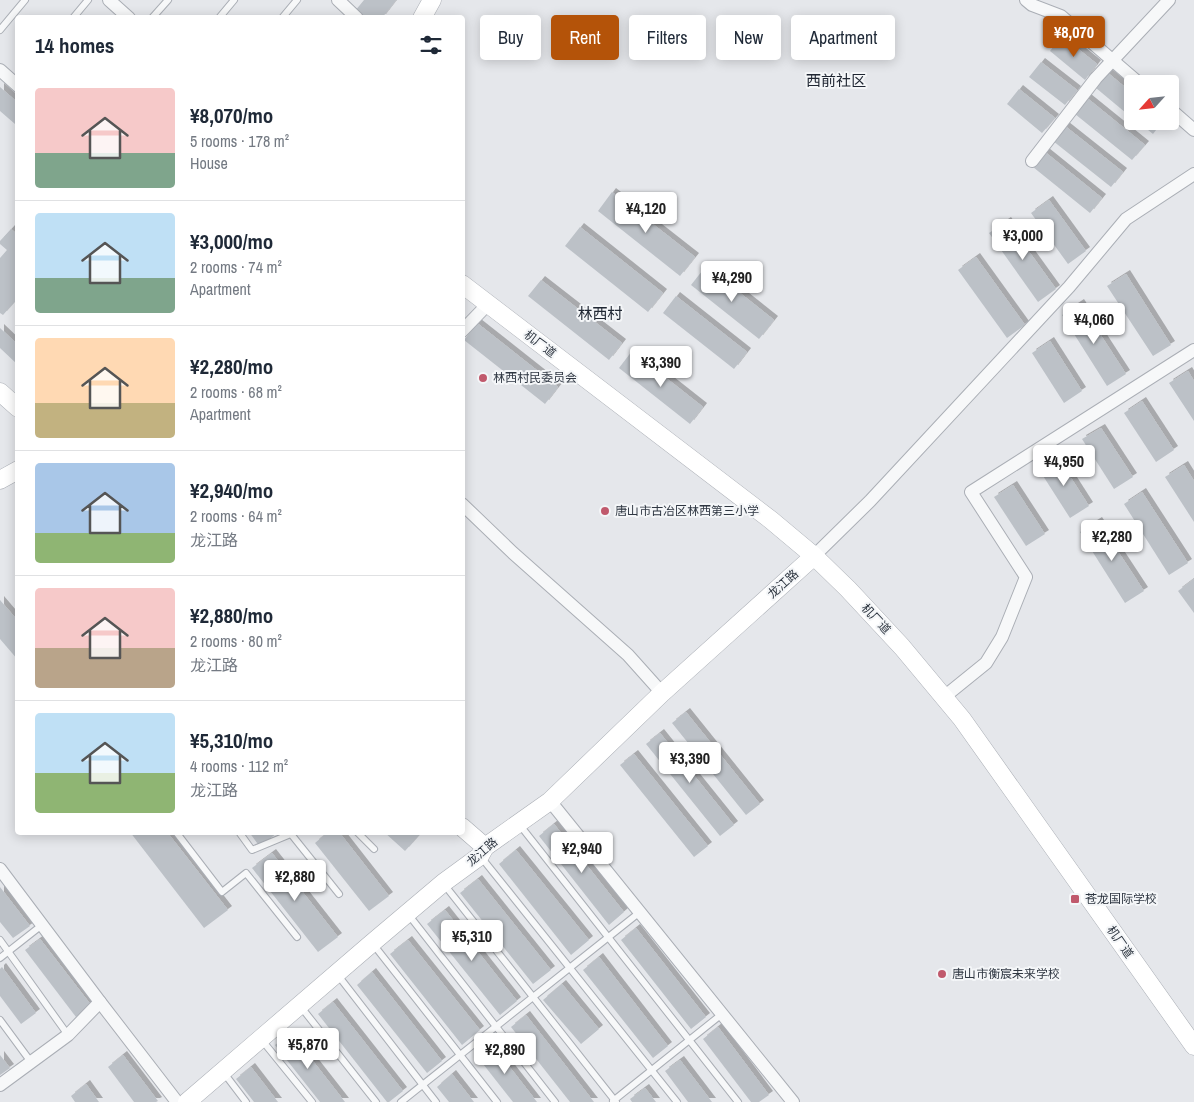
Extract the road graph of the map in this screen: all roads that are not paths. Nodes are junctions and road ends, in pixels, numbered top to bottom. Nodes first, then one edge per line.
1 (25, 0) edge
2 (88, 0) edge
3 (109, 0) edge
4 (168, 0) edge
5 (234, 0) edge
6 (297, 0) edge
7 (338, 0) edge
8 (432, 0) edge
9 (1026, 0) edge
10 (1169, 0) edge
11 (76, 15) edge
12 (126, 15) edge
13 (155, 15) edge
14 (222, 15) edge
15 (284, 15) edge
16 (354, 15) edge
17 (424, 15) edge
18 (0, 30) edge
19 (1113, 60) junction
20 (0, 70) edge
21 (1130, 75) edge
22 (15, 82) edge
23 (1179, 117) edge
24 (1194, 130) edge
25 (1032, 161) dead end
26 (1194, 174) edge
27 (465, 286) edge
28 (488, 304) junction
29 (465, 328) edge
30 (1194, 350) edge
31 (0, 392) edge
32 (15, 405) edge
33 (15, 472) edge
34 (0, 480) edge
35 (465, 507) edge
36 (814, 556) junction
37 (662, 693) junction
38 (944, 697) junction
39 (550, 801) junction
40 (518, 823) junction
41 (465, 831) edge
42 (178, 835) edge
43 (241, 835) edge
44 (288, 835) edge
45 (294, 835) edge
46 (361, 835) edge
47 (374, 849) dead end
48 (482, 852) junction
49 (0, 868) edge
50 (443, 883) junction
51 (338, 894) dead end
52 (640, 912) junction
53 (408, 913) junction
54 (43, 925) junction
55 (296, 937) dead end
56 (608, 937) junction
57 (0, 940) edge
58 (372, 943) junction
59 (8, 952) junction
60 (0, 958) edge
61 (570, 967) junction
62 (336, 974) junction
63 (533, 997) junction
64 (100, 1002) junction
65 (300, 1005) junction
66 (722, 1014) junction
67 (0, 1020) edge
68 (496, 1026) junction
69 (68, 1035) junction
70 (261, 1038) junction
71 (689, 1040) junction
72 (1194, 1046) edge
73 (460, 1055) junction
74 (31, 1062) junction
75 (652, 1070) junction
76 (222, 1072) junction
77 (0, 1085) edge
78 (422, 1085) junction
79 (614, 1101) edge
80 (177, 1102) edge
81 (187, 1102) edge
82 (246, 1102) edge
83 (312, 1102) edge
84 (376, 1102) edge
85 (401, 1102) edge
86 (436, 1102) edge
87 (497, 1102) edge
88 (555, 1102) edge
89 (677, 1102) edge
90 (738, 1102) edge
91 (793, 1102) edge

1 - 18 lane
2 - 11 lane
3 - 12 street
4 - 13 lane
5 - 14 lane
6 - 15 lane
7 - 16 street
8 - 17 street
9 - 19 street
10 - 19 street
19 - 21 street
19 - 25 street
20 - 22 street
23 - 24 street
26 - 36 street
27 - 28 street, 机厂道
28 - 29 street
28 - 36 street, 机厂道
30 - 38 street
31 - 32 street
33 - 34 street
35 - 37 street
36 - 37 street, 龙江路
36 - 38 street, 机厂道
37 - 39 street, 龙江路
38 - 72 street, 机厂道
39 - 40 street, 龙江路
39 - 52 street
40 - 48 street, 龙江路
40 - 56 lane
41 - 48 street
42 - 55 lane
43 - 44 lane
45 - 51 lane
46 - 47 lane
48 - 50 street, 龙江路
48 - 61 lane
49 - 54 street
50 - 53 street, 龙江路
50 - 63 lane
52 - 56 lane
52 - 66 street
53 - 58 street, 龙江路
53 - 68 lane
54 - 59 lane
54 - 64 street
56 - 61 lane
56 - 71 lane
57 - 59 lane
58 - 62 street, 龙江路
58 - 73 lane
59 - 60 lane
59 - 69 lane
61 - 63 lane
61 - 75 lane
62 - 65 street, 龙江路
62 - 78 lane
63 - 68 lane
63 - 79 lane
64 - 69 street
64 - 80 street
65 - 70 street, 龙江路
65 - 84 lane
66 - 71 lane
66 - 91 street
67 - 74 lane
68 - 73 lane
68 - 88 lane
69 - 74 street
70 - 76 street, 龙江路
70 - 83 lane
71 - 75 lane
71 - 90 lane
73 - 78 lane
73 - 87 lane
74 - 77 street
75 - 79 lane
75 - 89 lane
76 - 81 street, 龙江路
76 - 82 lane
78 - 85 lane
78 - 86 lane

